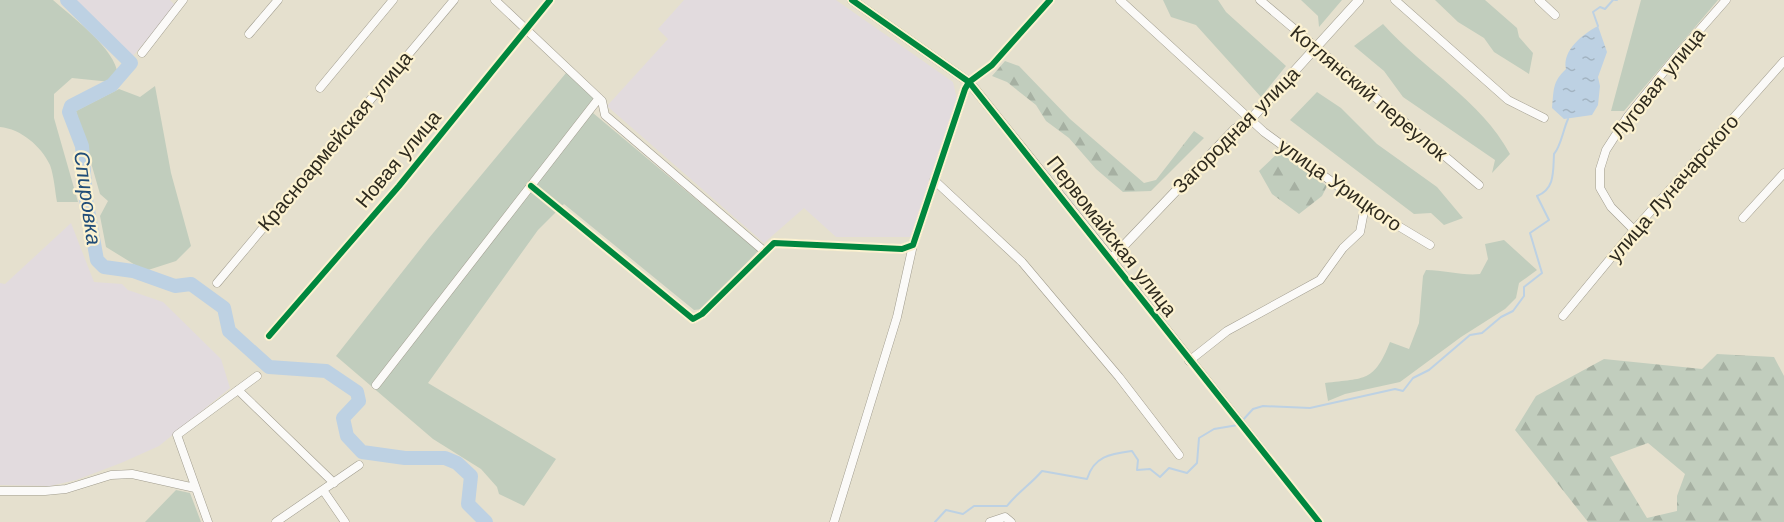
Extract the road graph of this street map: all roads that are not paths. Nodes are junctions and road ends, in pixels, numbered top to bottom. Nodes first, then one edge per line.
1 (183, 0) edge
2 (278, 0) edge
3 (393, 0) edge
4 (454, 0) edge
5 (495, 0) edge
6 (550, 0) edge
7 (852, 0) edge
8 (1050, 0) edge
9 (1120, 0) edge
10 (1260, 0) edge
11 (1359, 0) edge
12 (1395, 0) edge
13 (1726, 0) edge
14 (1543, 1) edge
15 (1555, 15) dead end
16 (525, 28) junction
17 (249, 34) dead end
18 (1315, 49) junction
19 (142, 53) dead end
20 (1784, 61) edge
21 (969, 82) junction
22 (320, 88) dead end
23 (599, 98) junction
24 (1544, 118) dead end
25 (1250, 120) junction
26 (1784, 173) edge
27 (934, 180) junction
28 (1479, 185) dead end
29 (531, 186) junction
30 (1365, 206) junction
31 (1743, 219) dead end
32 (1634, 230) junction
33 (913, 245) junction
34 (1430, 245) dead end
35 (764, 251) junction
36 (1111, 259) junction
37 (217, 283) dead end
38 (1563, 316) dead end
39 (269, 336) dead end
40 (1189, 361) junction
41 (257, 376) dead end
42 (376, 385) dead end
43 (238, 390) junction
44 (1179, 455) dead end
45 (359, 465) dead end
46 (334, 483) junction
47 (195, 488) junction
48 (0, 490) edge
49 (323, 490) junction
50 (208, 522) edge
51 (276, 522) edge
52 (345, 522) edge
53 (834, 522) edge
54 (990, 522) edge
55 (1011, 522) edge
56 (1319, 522) edge

1 - 19 street
2 - 17 street
3 - 22 street
4 - 37 street, Красноармейская улица
5 - 16 street
6 - 16 street, Новая улица
7 - 21 street, Первомайская улица
8 - 21 street
9 - 25 street, улица Урицкого
10 - 18 street, Котлянский переулок
11 - 18 street, Загородная улица
12 - 24 street
13 - 32 street, Луговая улица
14 - 15 street
16 - 23 street
16 - 39 street, Новая улица
18 - 25 street, Загородная улица
18 - 28 street, Котлянский переулок
20 - 32 street, улица Луначарского
21 - 27 street
21 - 36 street, Первомайская улица
23 - 29 street
23 - 35 street
25 - 30 street, улица Урицкого
25 - 36 street, Загородная улица
26 - 31 street
27 - 33 street
27 - 44 street
29 - 35 street
29 - 42 street
30 - 34 street, улица Урицкого
30 - 40 street
32 - 38 street, улица Луначарского
33 - 35 street
33 - 53 street
36 - 40 street, Первомайская улица
40 - 56 street, Первомайская улица
41 - 43 street
43 - 46 street
43 - 47 street
45 - 46 street
46 - 49 street
47 - 48 street
47 - 50 street
49 - 51 street
49 - 52 street
54 - 55 street

